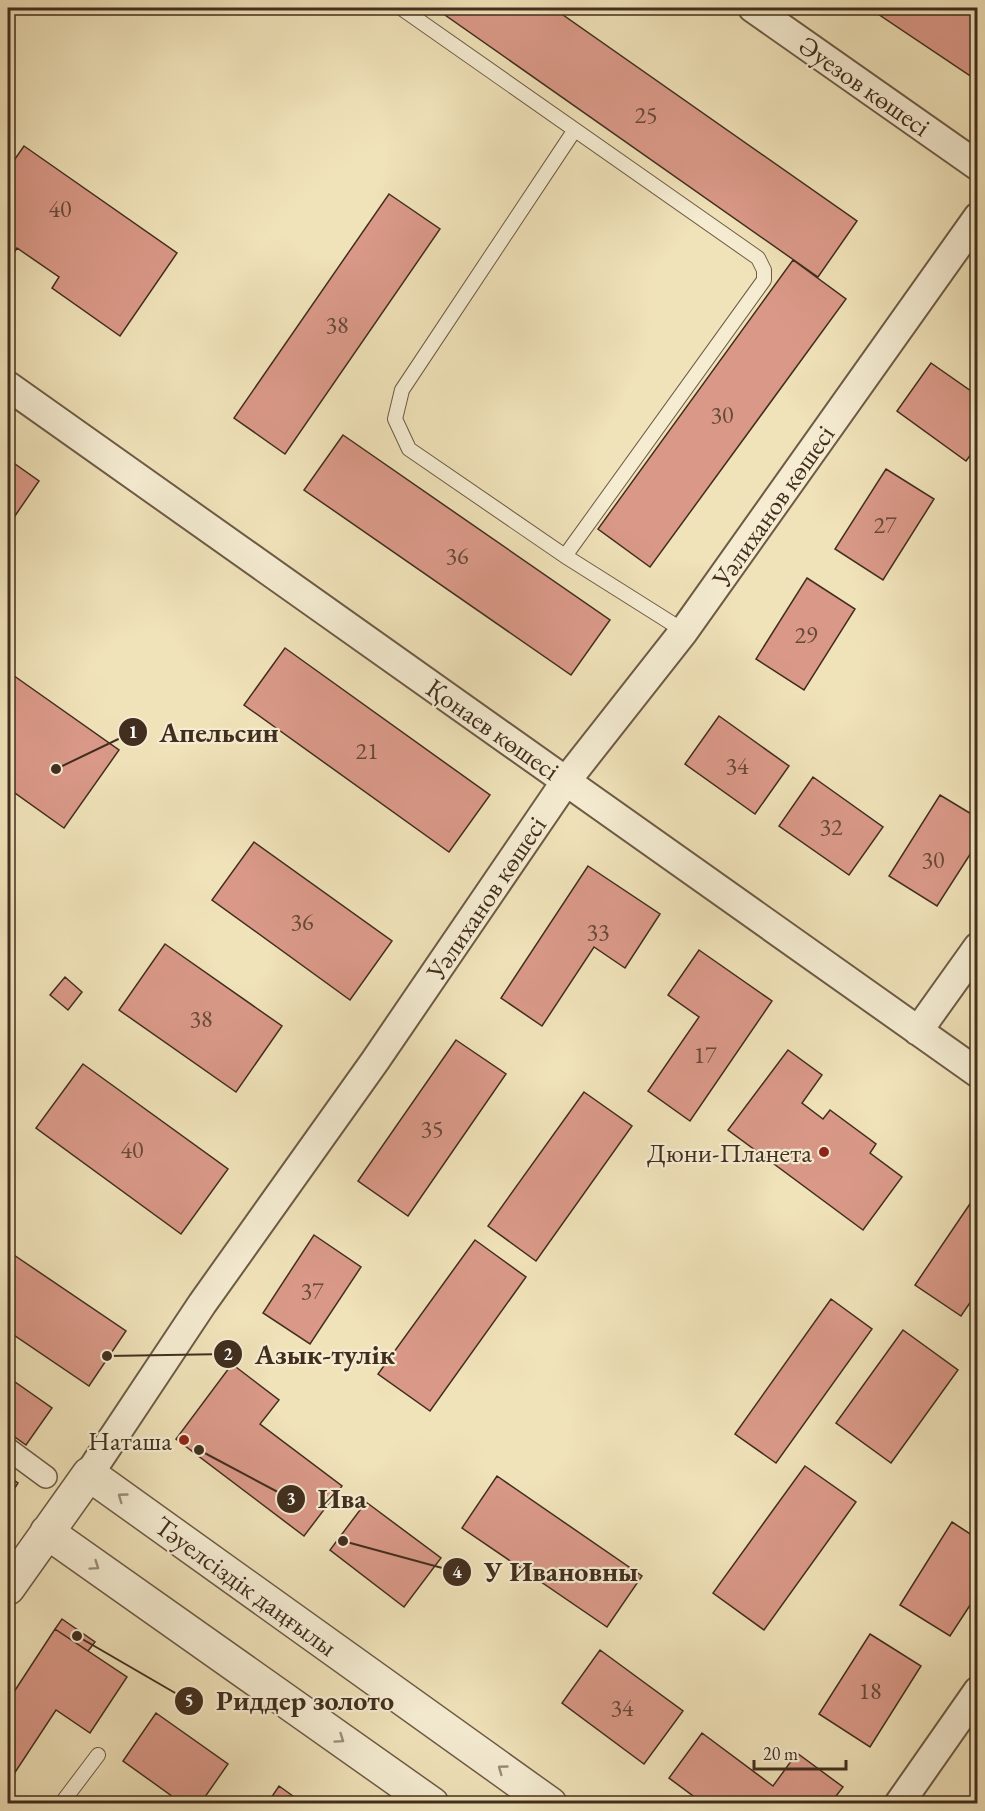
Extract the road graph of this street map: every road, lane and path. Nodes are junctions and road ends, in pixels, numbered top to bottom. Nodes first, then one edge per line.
1 (401, 8) edge
2 (753, 8) edge
3 (574, 131) junction
4 (978, 166) edge
5 (978, 217) edge
6 (8, 386) edge
7 (565, 556) junction
8 (684, 631) junction
9 (566, 782) junction
10 (978, 946) edge
11 (918, 1031) junction
12 (978, 1073) edge
13 (8, 1449) edge
14 (89, 1474) junction
15 (46, 1477) dead end
16 (47, 1532) junction
17 (8, 1588) edge
18 (978, 1691) edge
19 (98, 1755) dead end
20 (61, 1803) edge
21 (432, 1803) edge
22 (550, 1803) edge
23 (899, 1803) edge

1 - 3 lane
2 - 4 street, Әуезов көшесі
3 - 7 lane
3 - 7 lane
5 - 8 street, Уәлиханов көшесі
6 - 9 street, Қонаев көшесі
7 - 8 lane
8 - 9 street, Уәлиханов көшесі
9 - 11 street, Қонаев көшесі
9 - 14 street, Уәлиханов көшесі
10 - 11 street
11 - 12 street, Қонаев көшесі
13 - 15 street
14 - 16 street, Уәлиханов көшесі
22 -> 14 street, Тәуелсіздік даңғылы
16 - 17 street, Уәлиханов көшесі
16 -> 21 street
18 - 23 street
19 - 20 lane

